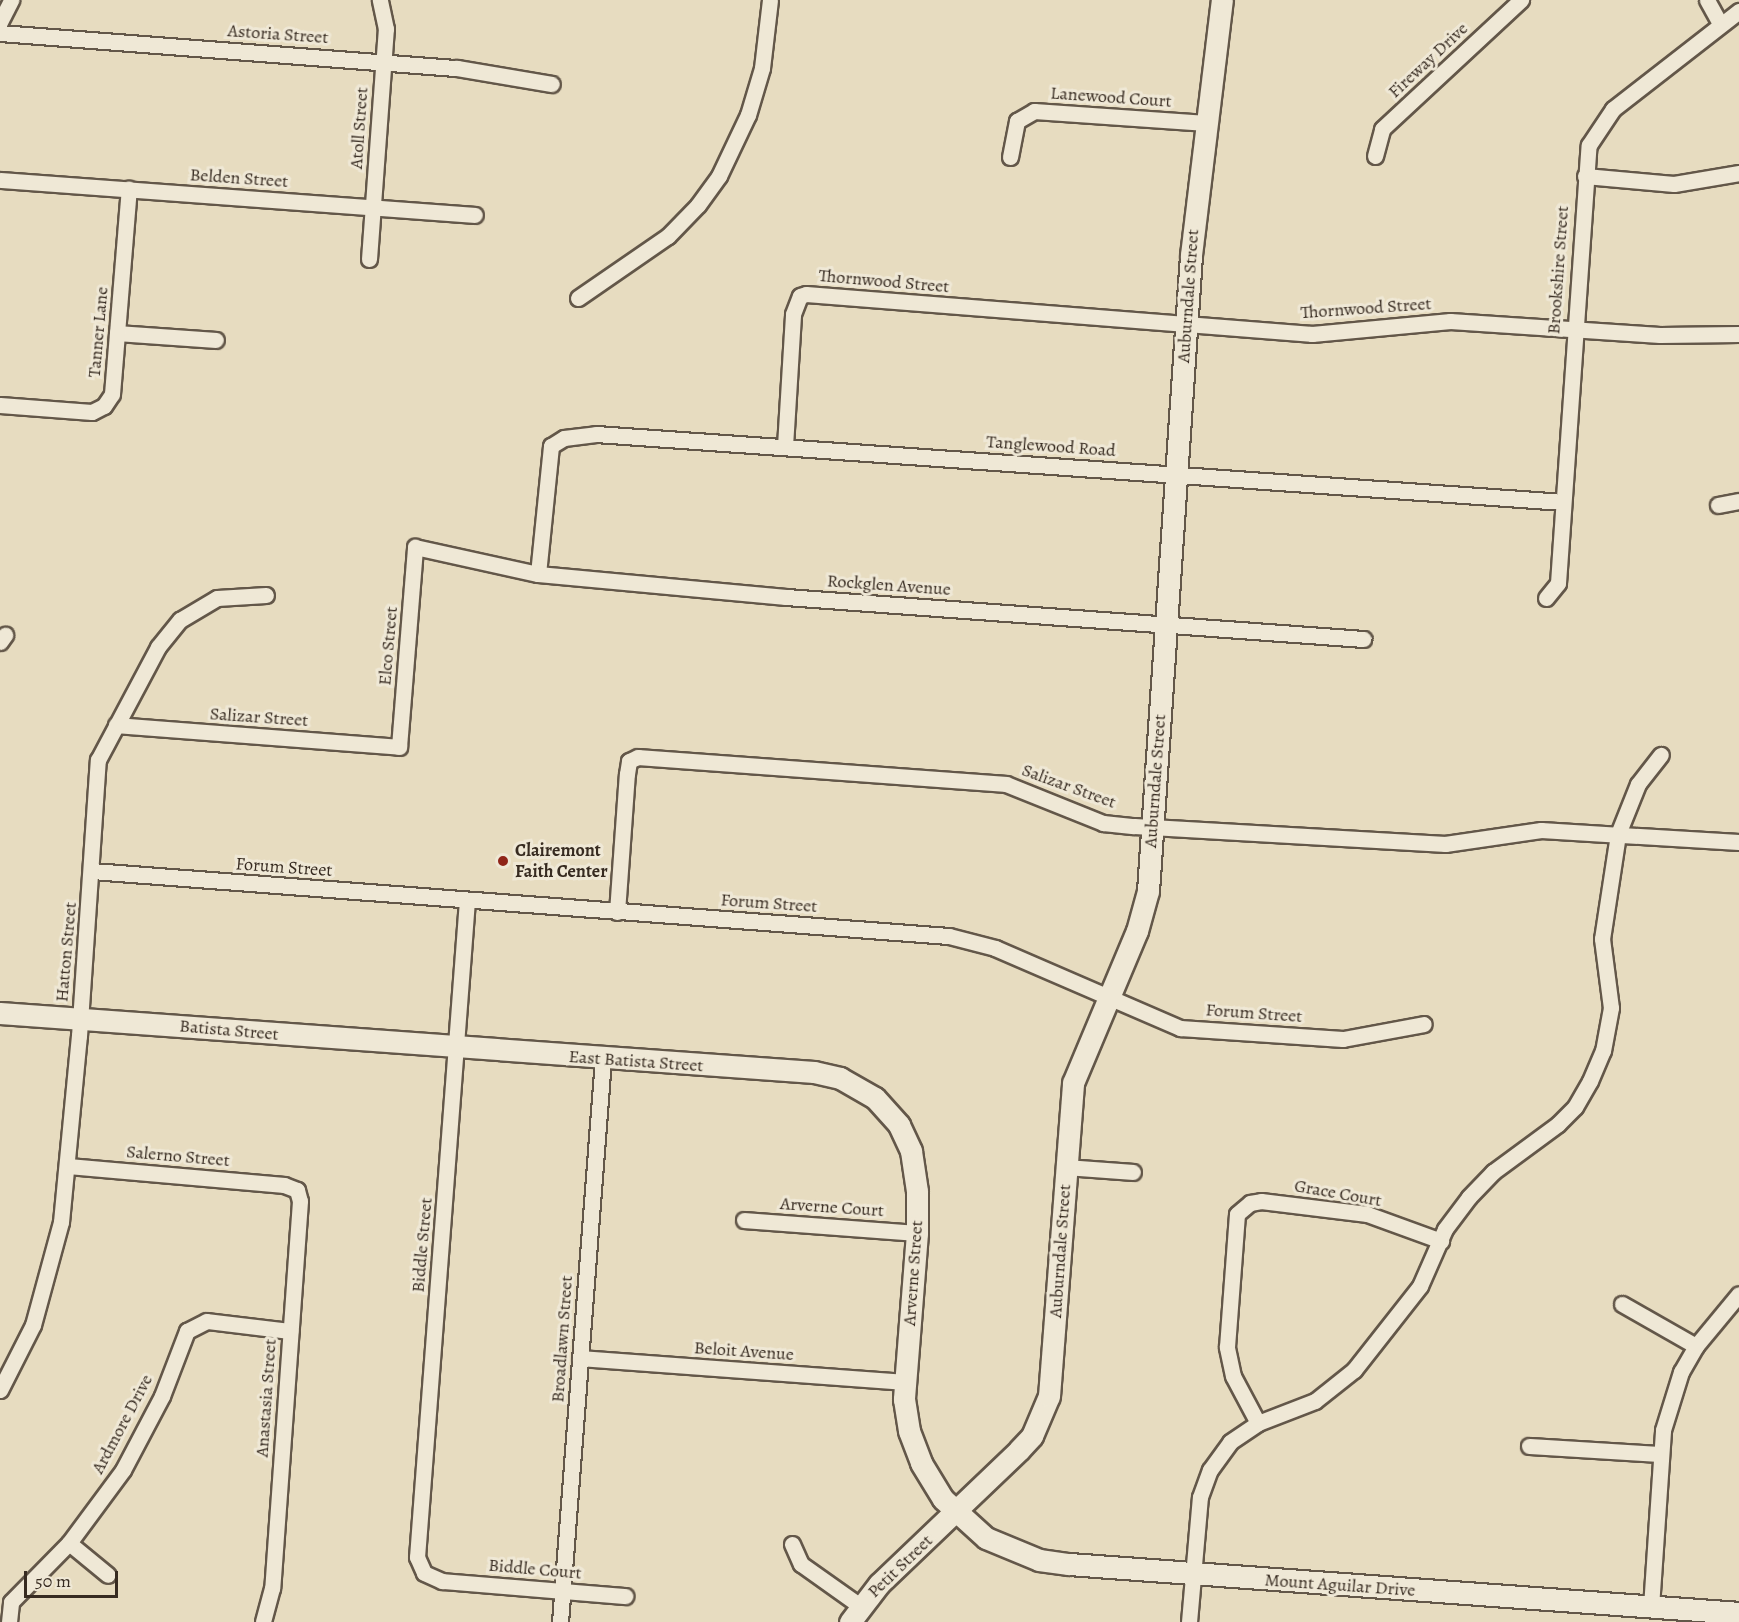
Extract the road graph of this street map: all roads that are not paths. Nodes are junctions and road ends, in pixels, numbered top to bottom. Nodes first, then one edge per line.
1 (11, 0) edge
2 (380, 0) edge
3 (770, 0) edge
4 (1222, 0) edge
5 (1521, 0) edge
6 (1707, 0) edge
7 (1739, 11) edge
8 (0, 22) edge
9 (1720, 23) junction
10 (0, 33) edge
11 (384, 62) junction
12 (552, 84) dead end
13 (1207, 123) junction
14 (1375, 156) dead end
15 (1010, 157) dead end
16 (1739, 173) edge
17 (1585, 176) junction
18 (0, 180) edge
19 (129, 189) junction
20 (373, 207) junction
21 (475, 215) dead end
22 (369, 259) dead end
23 (578, 298) dead end
24 (1185, 326) junction
25 (1573, 329) junction
26 (117, 333) junction
27 (1739, 334) edge
28 (216, 340) dead end
29 (0, 405) edge
30 (785, 446) junction
31 (1174, 474) junction
32 (1739, 501) edge
33 (1563, 502) junction
34 (1718, 506) dead end
35 (415, 547) joint
36 (538, 574) junction
37 (266, 594) dead end
38 (1546, 598) dead end
39 (1164, 625) junction
40 (1363, 639) dead end
41 (116, 725) junction
42 (399, 747) joint
43 (1661, 755) dead end
44 (1153, 827) junction
45 (1618, 834) junction
46 (1739, 842) edge
47 (92, 872) junction
48 (467, 900) junction
49 (617, 912) junction
50 (1107, 998) junction
51 (0, 1012) edge
52 (80, 1018) junction
53 (1424, 1024) dead end
54 (457, 1048) junction
55 (603, 1059) junction
56 (814, 1072) joint
57 (69, 1166) junction
58 (1066, 1167) junction
59 (1133, 1172) dead end
60 (284, 1185) joint
61 (744, 1220) dead end
62 (917, 1233) junction
63 (1442, 1241) junction
64 (1739, 1294) edge
65 (1622, 1304) dead end
66 (290, 1331) junction
67 (1696, 1346) junction
68 (580, 1358) junction
69 (905, 1382) junction
70 (0, 1390) edge
71 (1258, 1423) junction
72 (1529, 1446) dead end
73 (1660, 1454) junction
74 (955, 1514) junction
75 (69, 1543) junction
76 (792, 1544) dead end
77 (108, 1575) dead end
78 (1192, 1575) junction
79 (442, 1581) joint
80 (562, 1591) junction
81 (626, 1596) dead end
82 (1651, 1607) junction
83 (1739, 1613) edge
84 (855, 1614) edge
85 (9, 1615) edge
86 (263, 1622) edge
87 (560, 1622) edge
88 (1189, 1622) edge

1 - 8 street
2 - 11 street, Atoll Street
3 - 23 street
4 - 13 street, Auburndale Street
5 - 14 street, Fireway Drive
6 - 9 street
7 - 9 street, Brookshire Street
9 - 17 street, Brookshire Street
10 - 11 street, Astoria Street
11 - 12 street, Astoria Street
11 - 20 street, Atoll Street
13 - 15 street, Lanewood Court
13 - 24 street, Auburndale Street
16 - 17 street
17 - 25 street, Brookshire Street
18 - 19 street, Belden Street
19 - 20 street, Belden Street
19 - 26 street, Tanner Lane
20 - 21 street, Belden Street
20 - 22 street, Atoll Street
24 - 25 street, Thornwood Street
24 - 30 street, Thornwood Street
24 - 31 street, Auburndale Street
25 - 27 street, Thornwood Street
25 - 33 street, Brookshire Street
26 - 28 street
26 - 29 street, Tanner Lane
30 - 31 street, Tanglewood Road
30 - 36 street, Tanglewood Road
31 - 33 street, Tanglewood Road
31 - 39 street, Auburndale Street
32 - 34 street
33 - 38 street, Brookshire Street
35 - 36 street, Rockglen Avenue
35 - 42 street, Elco Street
36 - 39 street, Rockglen Avenue
37 - 41 street, Hatton Street
39 - 40 street, Rockglen Avenue
39 - 44 street, Auburndale Street
41 - 42 street, Salizar Street
41 - 47 street, Hatton Street
43 - 45 street
44 - 45 street, Salizar Street
44 - 49 street, Salizar Street
44 - 50 street, Auburndale Street
45 - 46 street, Salizar Street
45 - 63 street
47 - 48 street, Forum Street
47 - 52 street, Hatton Street
48 - 49 street, Forum Street
48 - 54 street, Biddle Street
49 - 50 street, Forum Street
50 - 53 street, Forum Street
50 - 58 street, Auburndale Street
51 - 52 street, Batista Street
52 - 54 street, Batista Street
52 - 57 street, Hatton Street
54 - 55 street, East Batista Street
54 - 79 street, Biddle Street
55 - 56 street, East Batista Street
55 - 68 street, Broadlawn Street
56 - 62 street, Arverne Street
57 - 60 street, Salerno Street
57 - 70 street, Hatton Street
58 - 59 street
58 - 74 street, Auburndale Street
60 - 66 street, Anastasia Street
61 - 62 street, Arverne Court
62 - 69 street, Arverne Street
63 - 71 street
63 - 71 street, Grace Court
64 - 67 street
65 - 67 street
66 - 75 street, Ardmore Drive
66 - 86 street, Anastasia Street
67 - 73 street
68 - 69 street, Beloit Avenue
68 - 80 street, Broadlawn Street
69 - 74 street, Arverne Street
71 - 78 street
72 - 73 street
73 - 82 street
74 - 78 street, Mount Aguilar Drive
74 - 84 street, Petit Street
75 - 77 street
75 - 85 street, Ardmore Drive
76 - 84 street
78 - 82 street, Mount Aguilar Drive
78 - 88 street
79 - 80 street, Biddle Court
80 - 81 street, Biddle Court
80 - 87 street, Broadlawn Street
82 - 83 street, Mount Aguilar Drive

